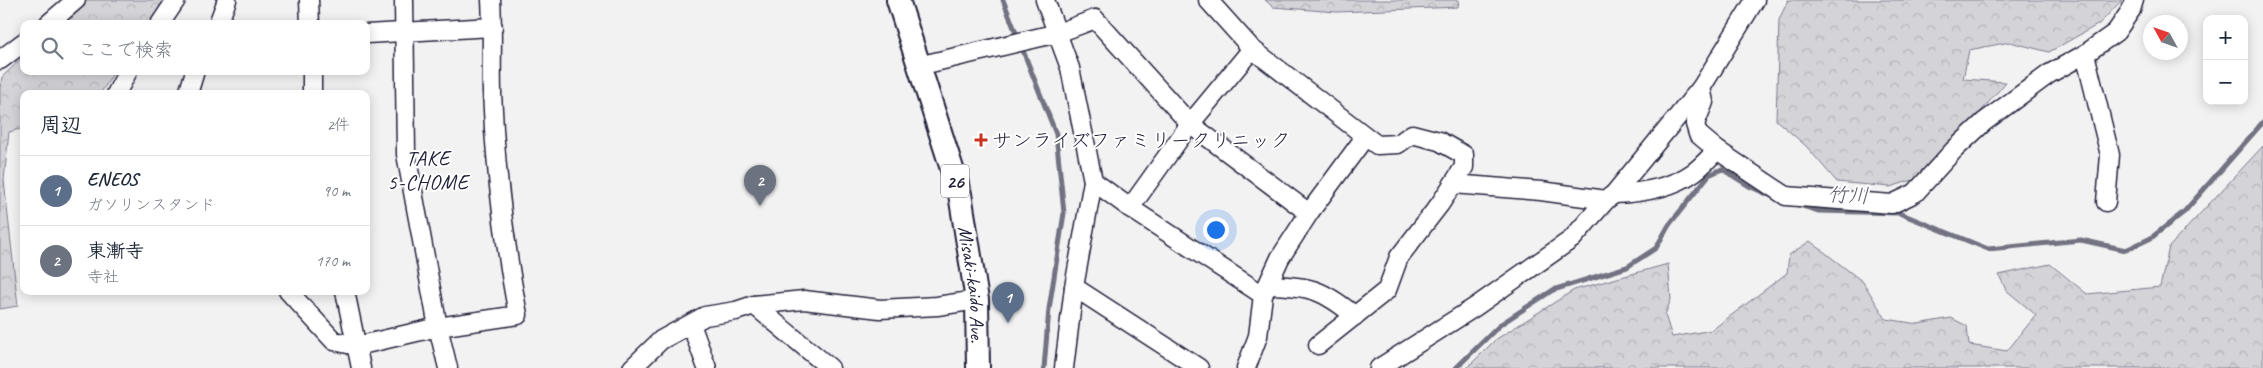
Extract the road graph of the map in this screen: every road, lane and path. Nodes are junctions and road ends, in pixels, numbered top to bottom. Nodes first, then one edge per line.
1 (76, 0) edge
2 (176, 0) edge
3 (227, 0) edge
4 (309, 0) edge
5 (404, 0) edge
6 (491, 0) edge
7 (898, 0) edge
8 (1045, 0) edge
9 (1208, 0) edge
10 (1756, 0) edge
11 (2134, 0) edge
12 (53, 20) edge
13 (163, 20) edge
14 (220, 20) edge
15 (310, 20) edge
16 (493, 27) junction
17 (405, 33) junction
18 (1058, 33) junction
19 (370, 34) edge
20 (20, 45) edge
21 (1252, 49) junction
22 (2085, 54) junction
23 (0, 60) edge
24 (918, 66) junction
25 (126, 75) edge
26 (194, 75) edge
27 (312, 75) edge
28 (1701, 88) junction
29 (118, 90) edge
30 (189, 90) edge
31 (312, 90) edge
32 (1190, 124) junction
33 (1365, 137) junction
34 (1717, 150) junction
35 (1093, 181) junction
36 (1453, 184) junction
37 (1610, 197) junction
38 (2106, 202) dead end
39 (1130, 208) junction
40 (1309, 213) junction
41 (1074, 287) junction
42 (1266, 290) junction
43 (292, 295) edge
44 (346, 295) edge
45 (977, 300) junction
46 (754, 305) junction
47 (1354, 316) junction
48 (691, 324) junction
49 (438, 327) junction
50 (1318, 345) dead end
51 (357, 346) junction
52 (361, 368) edge
53 (448, 368) edge
54 (632, 368) edge
55 (706, 368) edge
56 (830, 368) edge
57 (978, 368) edge
58 (1064, 368) edge
59 (1199, 368) edge
60 (1246, 368) edge
61 (1379, 368) edge

1 - 12 street
2 - 13 street
3 - 14 street
4 - 15 street
5 - 17 street
6 - 16 street
7 - 24 main road, Misaki-kaido Ave. / 26
8 - 18 street
9 - 21 street
10 - 28 street
11 - 22 street
16 - 17 street
16 - 49 street
17 - 19 street
17 - 49 street
18 - 24 street
18 - 32 street
18 - 35 street
20 - 23 street
21 - 32 street
21 - 33 street
22 - 34 street
22 - 38 street
24 - 45 main road, Misaki-kaido Ave. / 26
25 - 29 street
26 - 30 street
27 - 31 street
28 - 34 street
28 - 37 street
32 - 39 street
32 - 40 street
33 - 36 street
33 - 40 street
34 - 37 street
35 - 39 street
35 - 41 street
36 - 37 street
36 - 47 street
37 - 61 street
39 - 42 street
40 - 42 street
41 - 58 street
41 - 59 street
42 - 47 street
42 - 60 street
43 - 51 street
44 - 51 street
45 - 46 street
45 - 57 main road, Misaki-kaido Ave. / 26
46 - 48 street
46 - 56 street
47 - 50 street
48 - 54 street
48 - 55 street
49 - 51 street
49 - 53 street
51 - 52 street

